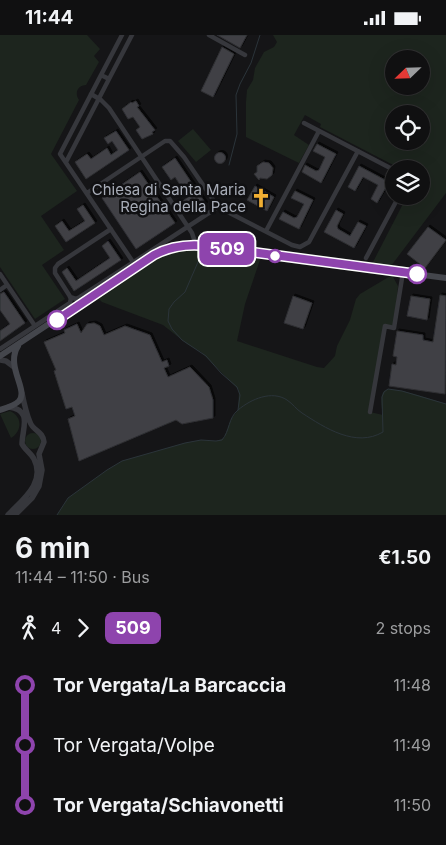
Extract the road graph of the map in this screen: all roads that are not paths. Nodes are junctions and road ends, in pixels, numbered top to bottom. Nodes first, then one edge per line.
1 (122, 35) edge
2 (132, 35) edge
3 (209, 35) edge
4 (245, 55) dead end
5 (101, 75) junction
6 (109, 79) junction
7 (91, 94) junction
8 (99, 99) junction
9 (304, 123) dead end
10 (319, 131) junction
11 (358, 151) junction
12 (141, 157) junction
13 (66, 162) junction
14 (385, 165) edge
15 (87, 193) junction
16 (394, 205) edge
17 (218, 207) junction
18 (188, 227) junction
19 (111, 229) junction
20 (266, 231) junction
21 (196, 245) junction
22 (366, 258) dead end
23 (132, 262) junction
24 (403, 272) junction
25 (0, 274) edge
26 (446, 278) edge
27 (7, 285) junction
28 (0, 290) edge
29 (70, 304) junction
30 (35, 326) junction
31 (19, 345) junction
32 (0, 349) edge
33 (0, 356) edge
34 (0, 361) edge
35 (14, 367) junction
36 (21, 391) junction
37 (9, 407) junction
38 (0, 409) edge
39 (370, 412) dead end
40 (41, 450) junction
41 (28, 451) junction
42 (8, 515) edge
43 (15, 515) edge

1 - 5 street
2 - 6 street
3 - 4 street
5 - 6 street
5 - 7 street
6 - 8 street
7 - 8 street
7 - 13 street
8 - 12 street
8 - 13 street
9 - 10 street
10 - 11 street
10 - 20 street
11 - 14 street
11 - 20 street
12 - 15 street
12 - 17 street
12 - 18 street
13 - 15 street
15 - 19 street
16 - 22 street
17 - 18 street
17 - 20 street
18 - 21 street
18 - 23 street
19 - 23 street
19 - 29 street
21 - 24 main road
21 - 29 main road
23 - 29 street
24 - 26 main road
24 - 39 street
25 - 27 street
27 - 28 street
27 - 30 street
29 - 30 street
29 - 31 main road
30 - 32 street
31 - 33 main road
31 - 35 main road
34 - 35 street
35 - 36 main road
36 - 37 main road
36 - 40 street
37 - 38 main road
37 - 41 street
40 - 41 street
40 - 43 street
41 - 42 street

